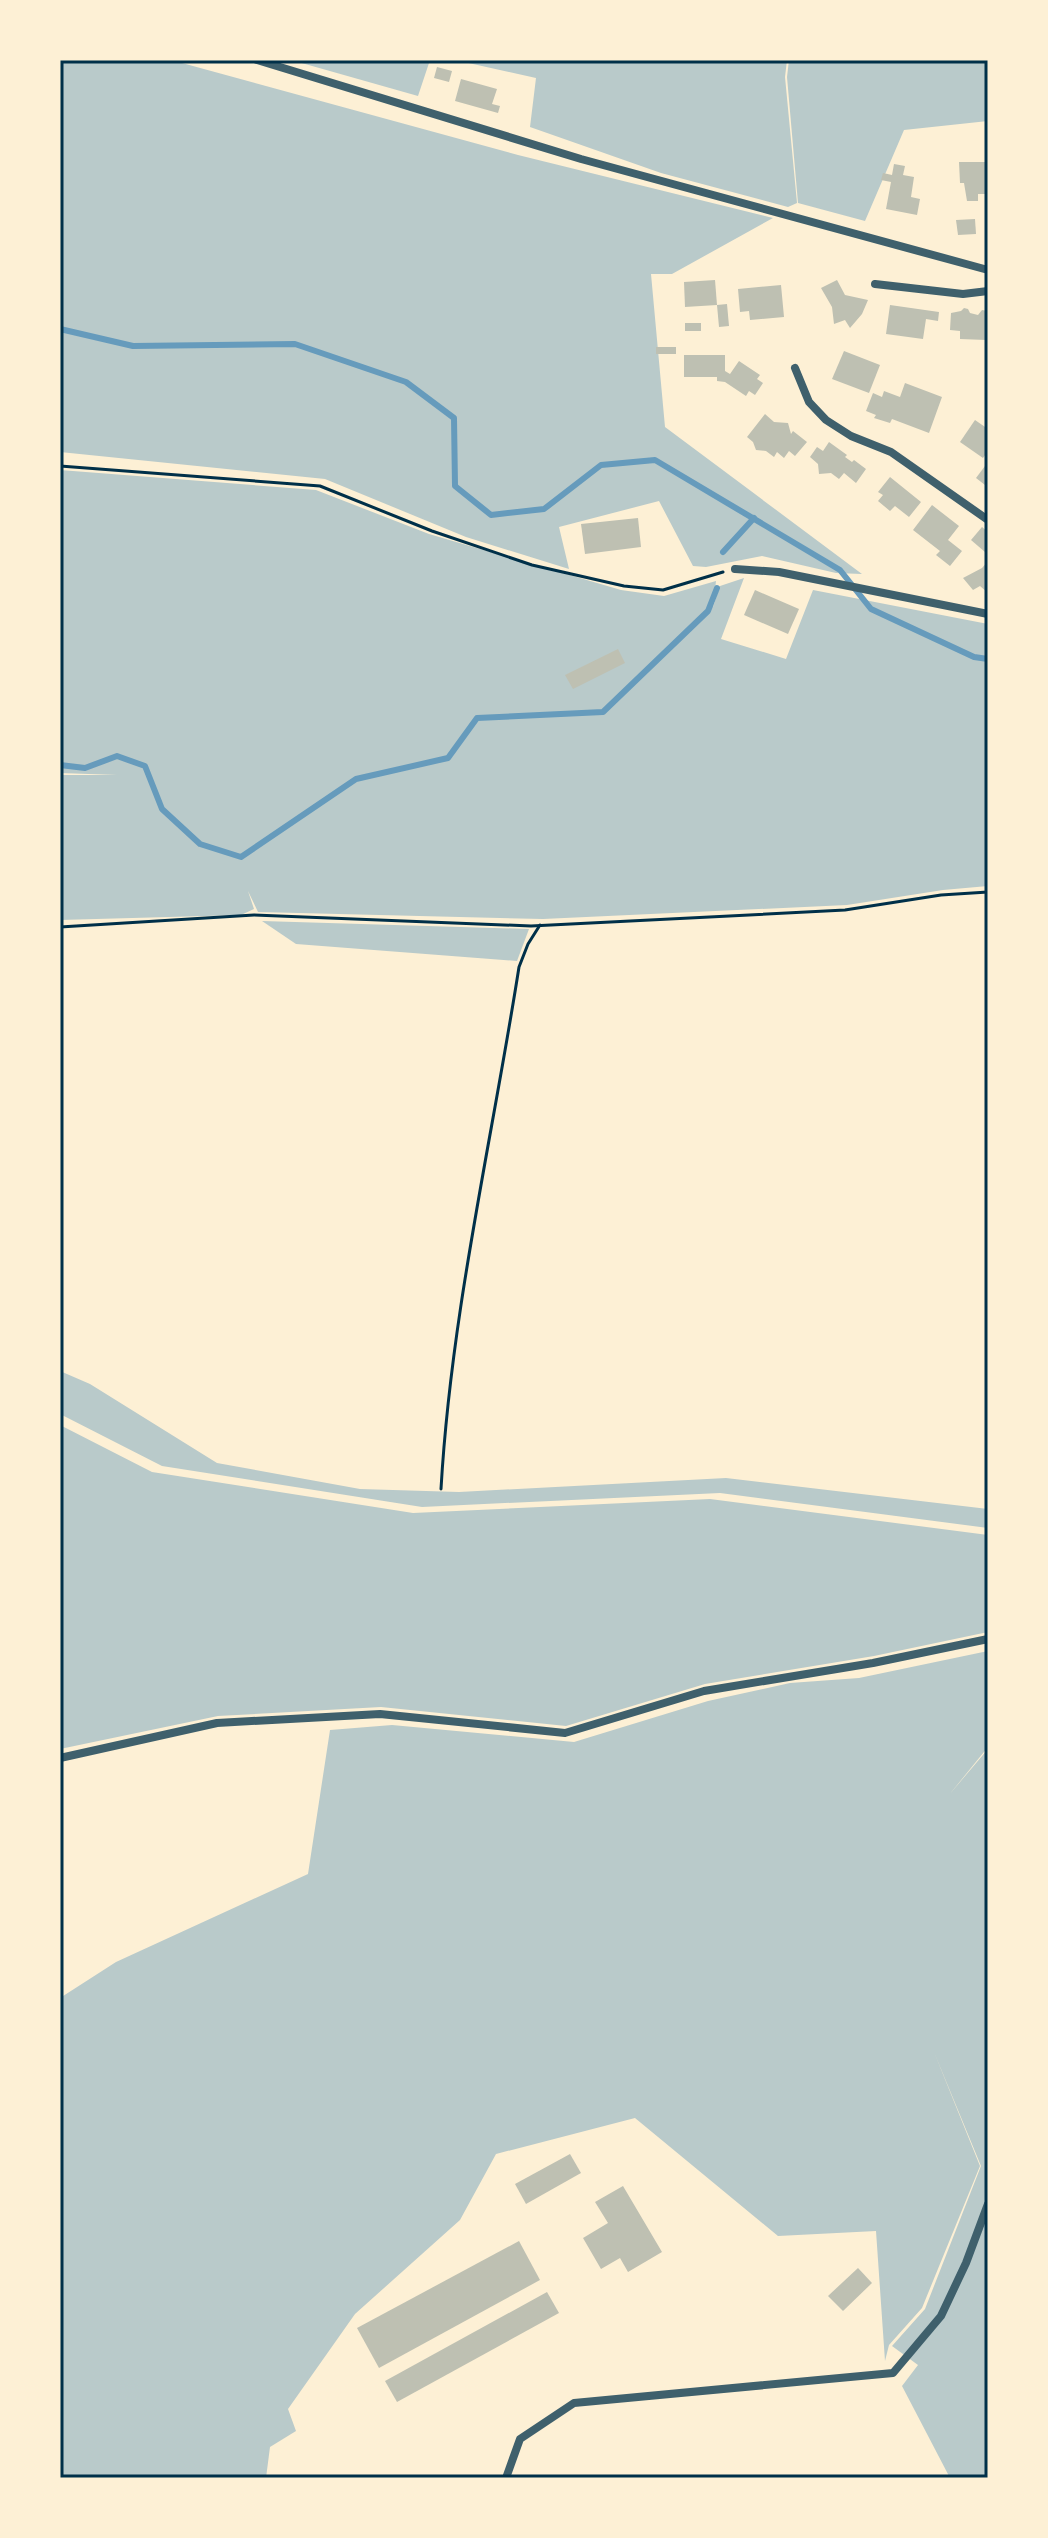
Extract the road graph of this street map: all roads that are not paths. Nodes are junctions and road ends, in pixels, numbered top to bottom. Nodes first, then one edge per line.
1 (257, 60) edge
2 (988, 270) edge
3 (875, 284) dead end
4 (988, 291) edge
5 (795, 368) dead end
6 (988, 520) edge
7 (735, 569) road end
8 (988, 614) edge
9 (988, 1639) edge
10 (60, 1758) edge
11 (988, 2204) edge
12 (506, 2478) edge

1 - 2 street
3 - 4 street
5 - 6 street
7 - 8 street
9 - 10 street
11 - 12 street

